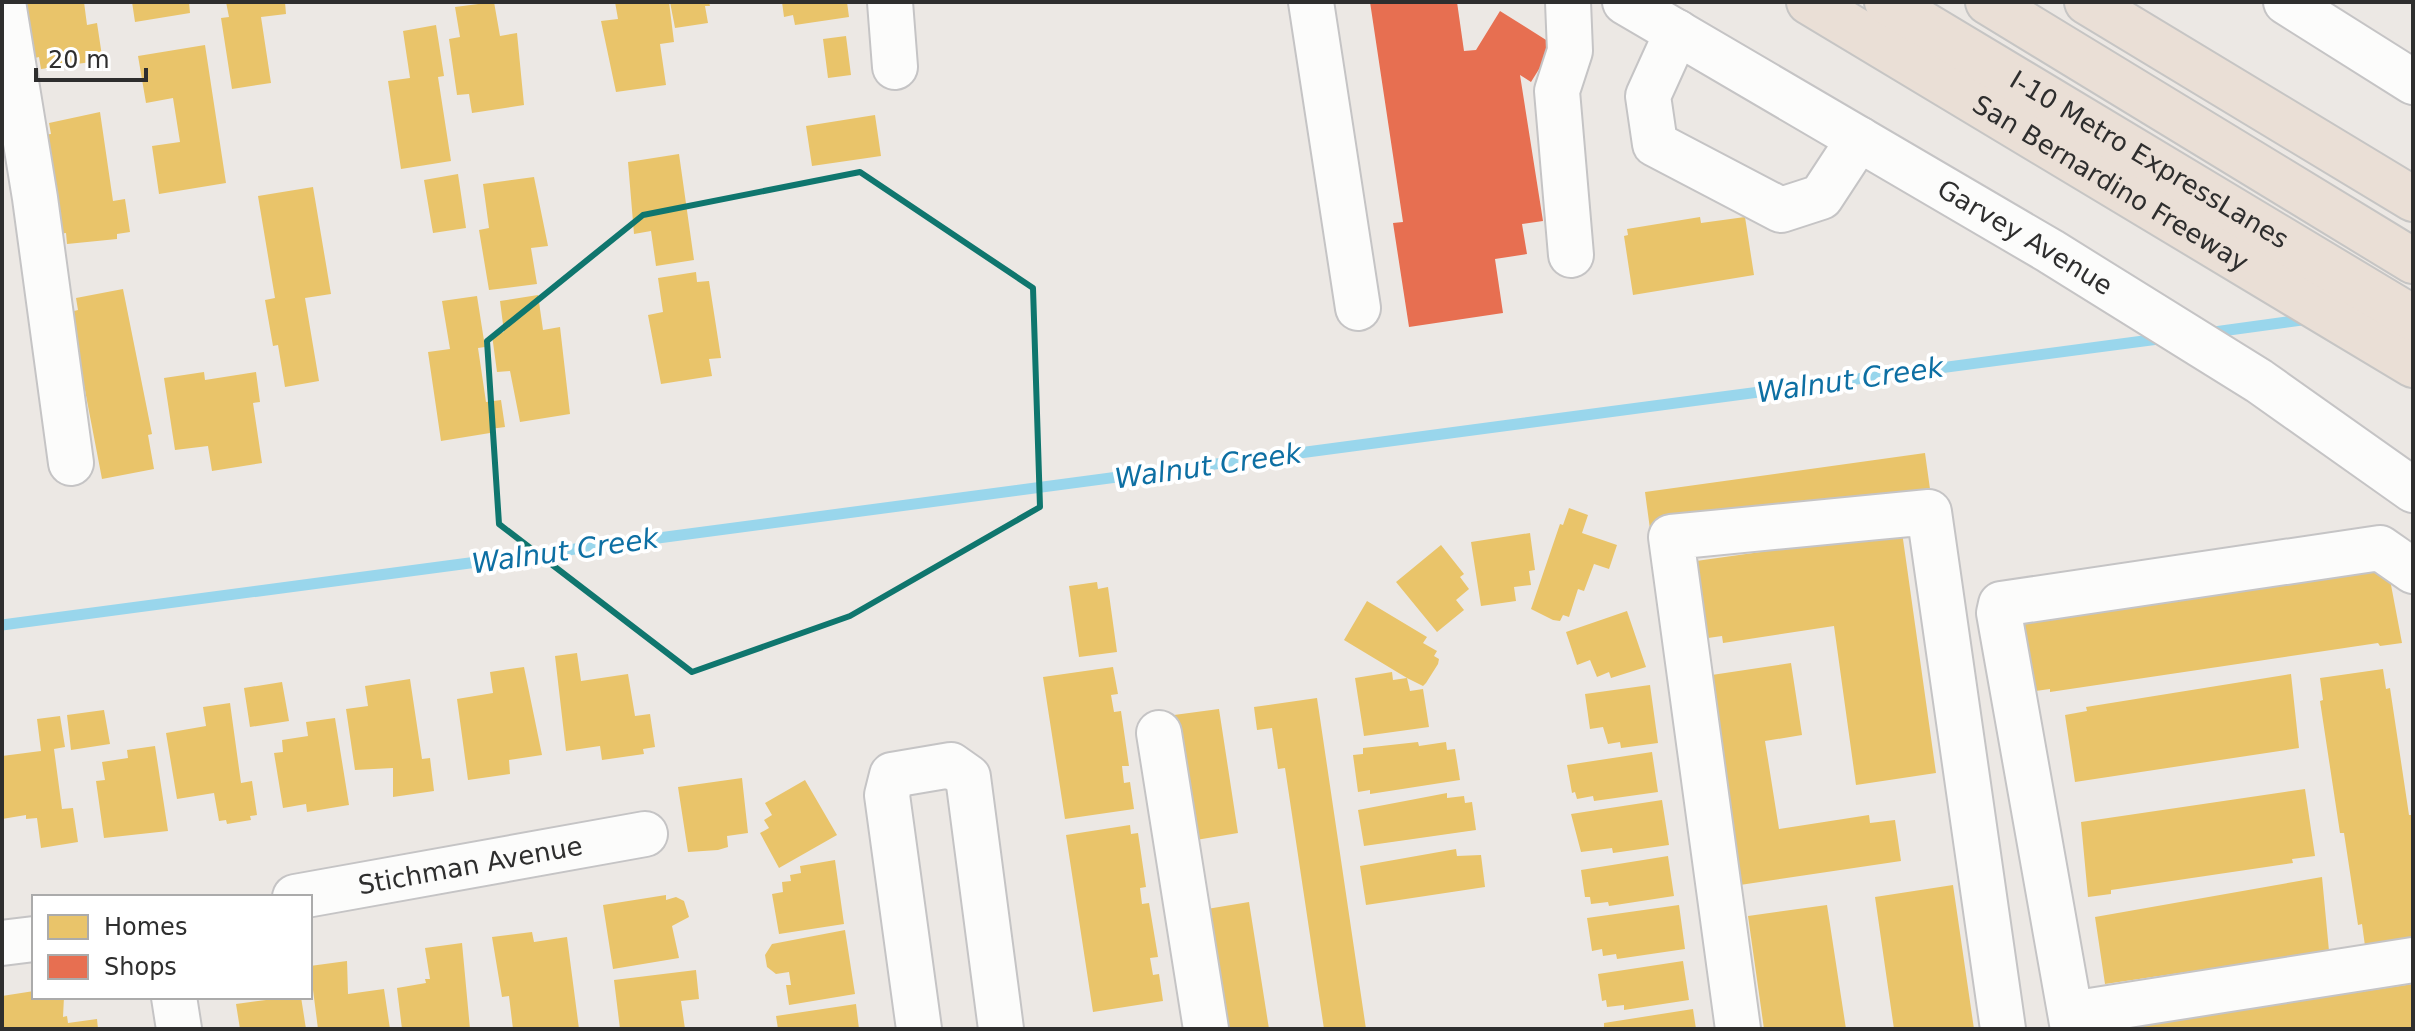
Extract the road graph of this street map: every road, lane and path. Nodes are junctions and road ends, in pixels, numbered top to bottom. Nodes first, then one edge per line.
1 (3, 2) edge
2 (890, 2) edge
3 (1311, 2) edge
4 (1568, 2) edge
5 (1625, 2) edge
6 (1809, 2) edge
7 (1887, 2) edge
8 (1988, 2) edge
9 (2087, 2) edge
10 (2286, 2) edge
11 (1677, 32) junction
12 (895, 67) dead end
13 (2413, 82) edge
14 (1859, 139) junction
15 (2413, 199) edge
16 (2396, 251) edge
17 (1571, 255) dead end
18 (1358, 308) dead end
19 (2413, 318) edge
20 (2410, 363) edge
21 (71, 463) dead end
22 (2413, 490) edge
23 (2413, 571) edge
24 (1159, 733) dead end
25 (645, 834) dead end
26 (306, 895) edge
27 (32, 939) edge
28 (2, 943) edge
29 (2413, 960) edge
30 (174, 999) edge
31 (2072, 1022) edge
32 (179, 1029) edge
33 (919, 1029) edge
34 (1001, 1029) edge
35 (1206, 1029) edge
36 (1738, 1029) edge
37 (2003, 1029) edge

1 - 21 street
2 - 12 street
3 - 18 street
4 - 17 street
5 - 11 street, Garvey Avenue
6 - 20 highway, San Bernardino Freeway
7 - 19 highway, I-10 Metro ExpressLanes
8 - 16 highway, I-10 Metro ExpressLanes
9 - 15 highway
10 - 13 street
11 - 14 street, Garvey Avenue
11 - 14 street
14 - 22 street, Garvey Avenue
23 - 31 street
24 - 35 street
25 - 26 street, Stichman Avenue
27 - 28 street
29 - 31 street
30 - 32 street
33 - 34 street
36 - 37 street

